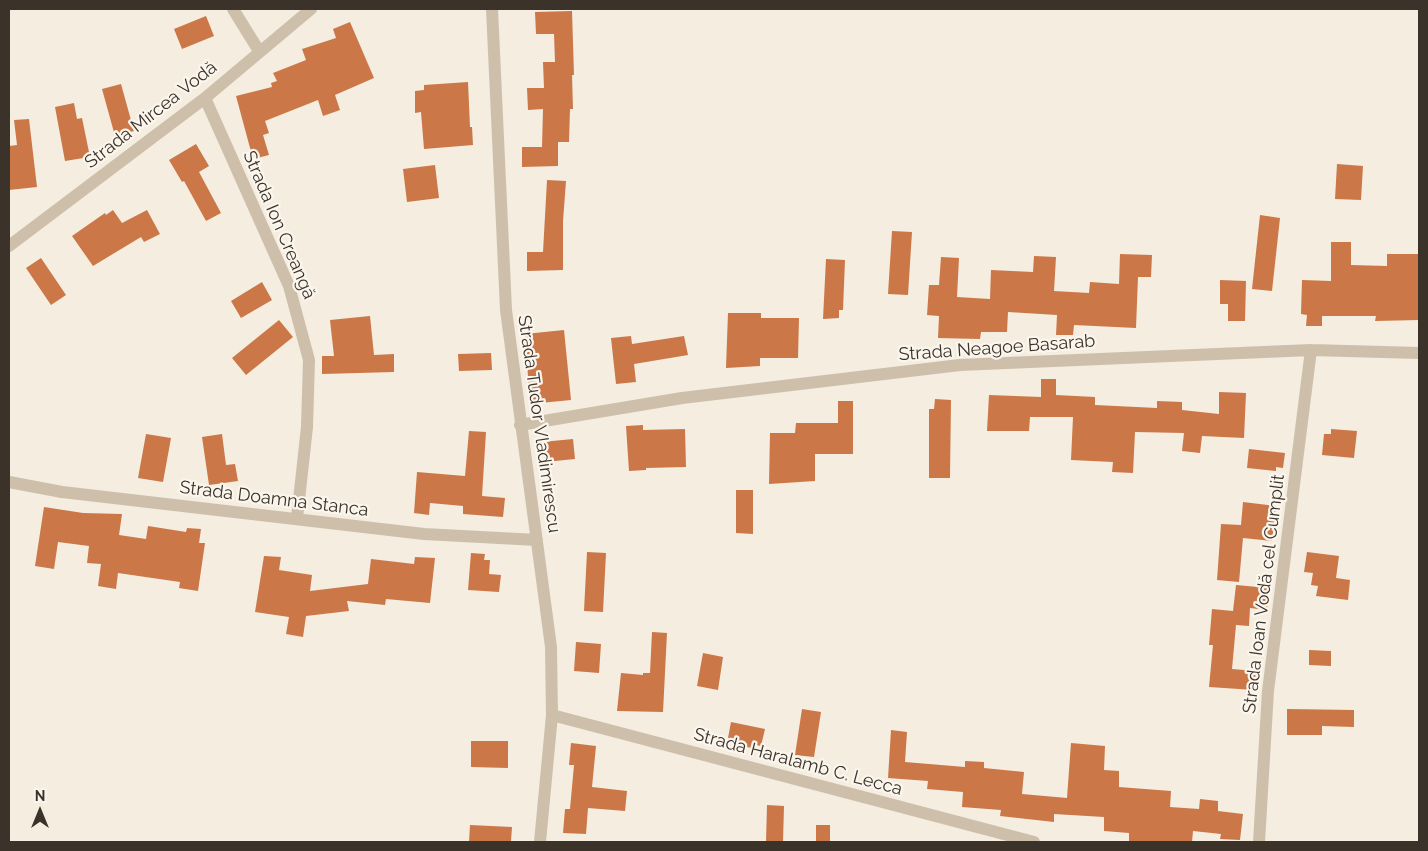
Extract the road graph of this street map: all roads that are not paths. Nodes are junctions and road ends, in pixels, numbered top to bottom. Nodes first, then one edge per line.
1 (233, 9) edge
2 (311, 9) edge
3 (492, 9) edge
4 (259, 51) junction
5 (205, 98) junction
6 (12, 240) edge
7 (1311, 350) junction
8 (1419, 353) edge
9 (520, 426) junction
10 (9, 482) edge
11 (297, 518) junction
12 (537, 540) junction
13 (552, 716) junction
14 (540, 842) edge
15 (1034, 842) edge
16 (1259, 842) edge

1 - 4 street
2 - 4 street, Strada Mircea Vodă
3 - 9 street, Strada Tudor Vladimirescu
4 - 5 street, Strada Mircea Vodă
5 - 6 street, Strada Mircea Vodă
5 - 11 street, Strada Ion Creangă
7 - 8 street, Strada Neagoe Basarab
7 - 9 street, Strada Neagoe Basarab
7 - 16 street, Strada Ioan Vodă cel Cumplit
9 - 12 street, Strada Tudor Vladimirescu
10 - 11 street, Strada Doamna Stanca
11 - 12 street, Strada Doamna Stanca
12 - 13 street, Strada Tudor Vladimirescu
13 - 14 street, Strada Tudor Vladimirescu
13 - 15 street, Strada Haralamb C. Lecca

